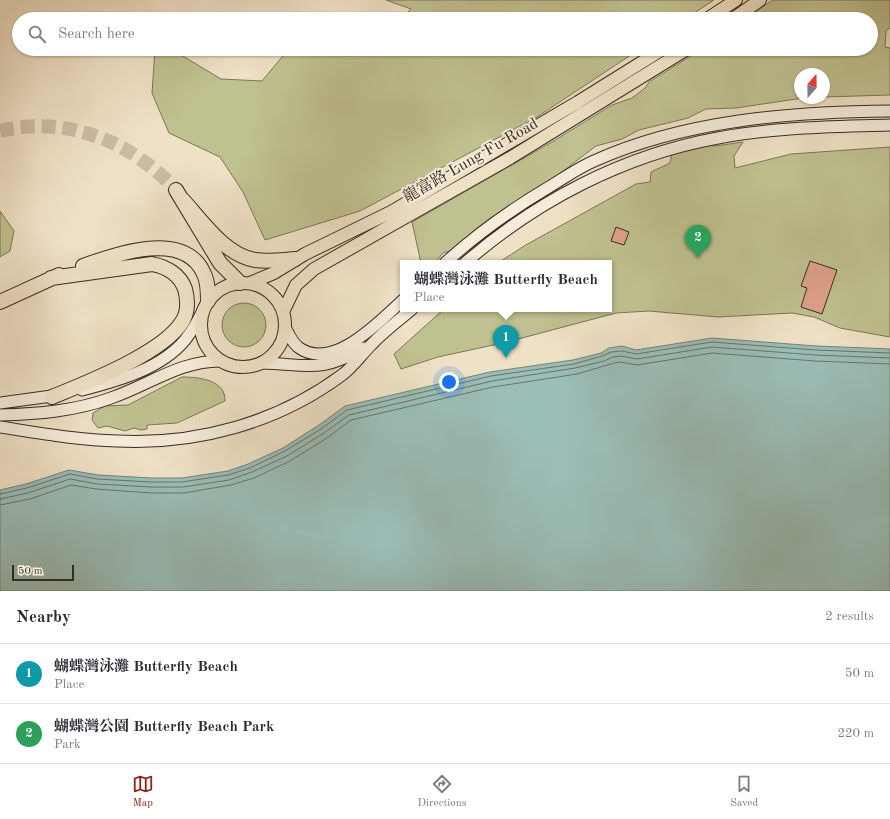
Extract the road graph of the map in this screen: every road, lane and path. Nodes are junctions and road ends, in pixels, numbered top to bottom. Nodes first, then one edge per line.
1 (736, 0) edge
2 (760, 0) edge
3 (718, 12) edge
4 (743, 12) edge
5 (652, 56) edge
6 (676, 56) edge
7 (890, 111) edge
8 (890, 125) edge
9 (296, 259) junction
10 (449, 260) edge
11 (469, 260) edge
12 (51, 278) junction
13 (245, 283) junction
14 (0, 302) edge
15 (400, 303) edge
16 (206, 305) junction
17 (283, 312) junction
18 (408, 312) edge
19 (286, 329) junction
20 (371, 344) junction
21 (222, 361) junction
22 (261, 363) junction
23 (52, 397) junction
24 (0, 403) edge
25 (0, 415) edge
26 (0, 427) edge

1 - 3 main road
2 - 4 main road
5 - 9 main road, 龍富路 Lung Fu Road
6 - 17 main road, 龍富路 Lung Fu Road
7 - 10 main road
8 - 11 main road
9 - 13 main road, 龍富路 Lung Fu Road
9 - 13 highway
12 - 14 highway
12 - 16 highway
12 - 23 highway
13 - 16 main road, 龍富路 Lung Fu Road
13 - 17 main road
15 - 19 main road
16 - 21 main road
16 - 23 main road, 龍富路 Lung Fu Road
17 - 19 main road
18 - 20 main road
19 - 22 main road
20 - 22 main road
20 - 26 main road
21 - 22 main road
21 - 25 main road
23 - 24 main road, 龍富路 Lung Fu Road

